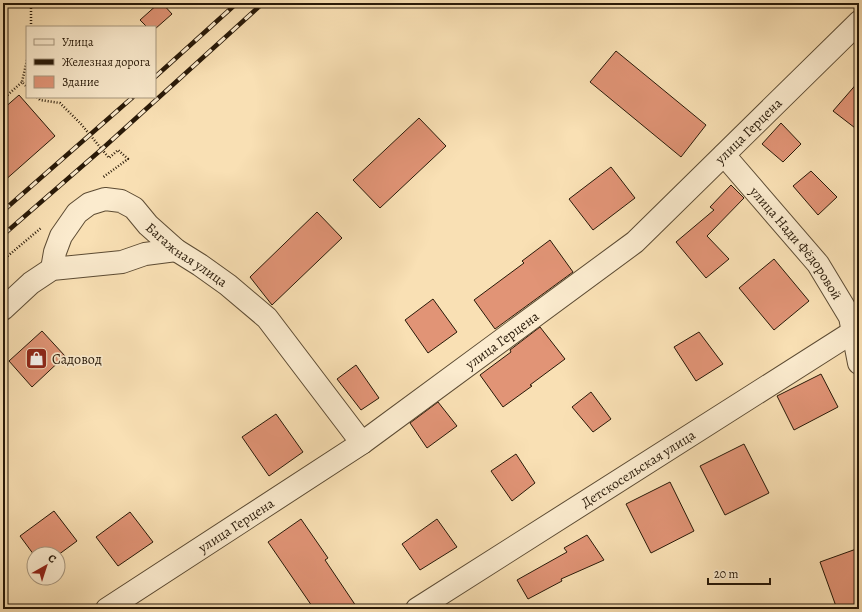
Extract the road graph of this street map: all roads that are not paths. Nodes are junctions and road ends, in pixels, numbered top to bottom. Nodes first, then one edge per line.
1 (859, 22) edge
2 (724, 155) junction
3 (148, 225) junction
4 (176, 250) junction
5 (145, 254) junction
6 (52, 270) junction
7 (3, 309) edge
8 (856, 330) edge
9 (859, 363) edge
10 (362, 443) junction
11 (107, 609) edge
12 (417, 609) edge

1 - 2 street, улица Герцена
2 - 8 street, улица Нади Фёдоровой
2 - 10 street, улица Герцена
3 - 4 street, Багажная улица
3 - 5 street
3 - 6 street, Багажная улица
4 - 5 street
4 - 10 street, Багажная улица
5 - 6 street
6 - 7 street
8 - 9 street, улица Нади Фёдоровой
8 - 12 street, Детскосельская улица
10 - 11 street, улица Герцена

